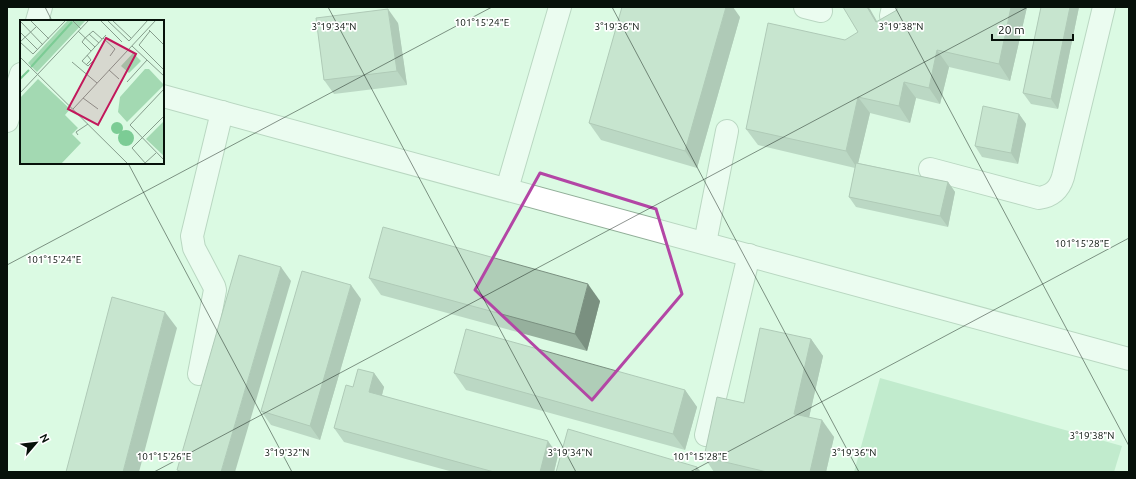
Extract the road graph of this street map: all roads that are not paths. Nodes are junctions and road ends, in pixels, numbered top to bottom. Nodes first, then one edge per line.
1 (41, 7) edge
2 (560, 7) edge
3 (1104, 7) edge
4 (37, 20) edge
5 (20, 77) edge
6 (164, 96) edge
7 (222, 112) junction
8 (7, 121) edge
9 (727, 131) dead end
10 (930, 169) dead end
11 (507, 190) junction
12 (705, 243) junction
13 (749, 255) junction
14 (1129, 359) edge
15 (199, 374) dead end
16 (706, 435) dead end

1 - 4 street
2 - 11 street
3 - 10 street
5 - 8 street
6 - 7 street
7 - 11 street
7 - 15 street
9 - 12 street
11 - 12 street
12 - 13 street
13 - 14 street
13 - 16 street

